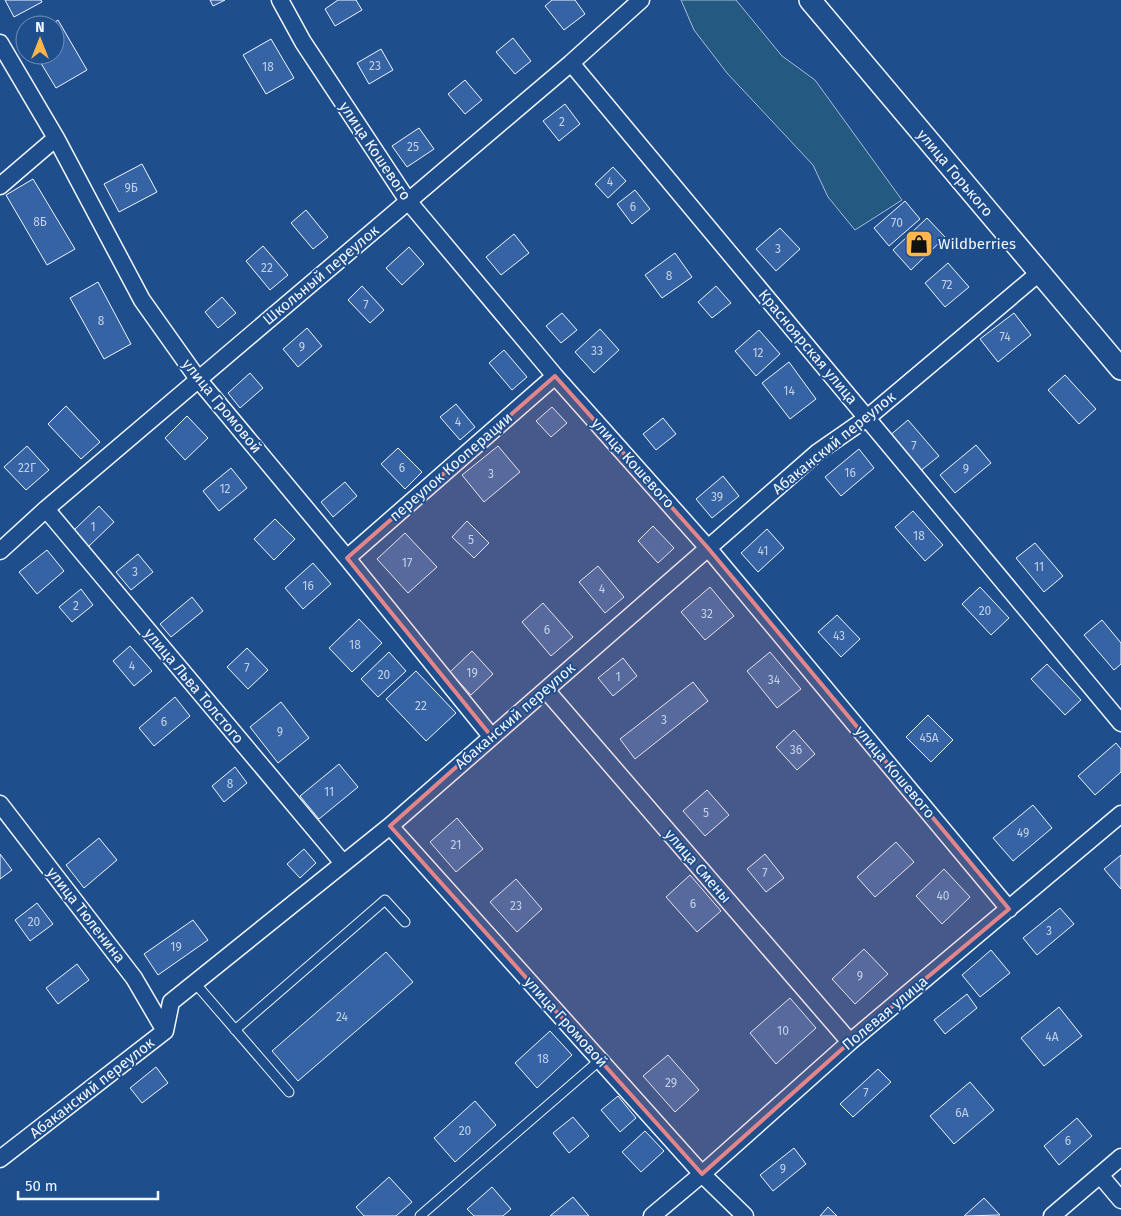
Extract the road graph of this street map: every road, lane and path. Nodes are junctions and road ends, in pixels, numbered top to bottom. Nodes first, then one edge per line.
1 (280, 0) edge
2 (642, 0) edge
3 (810, 0) edge
4 (0, 43) edge
5 (571, 63) junction
6 (56, 138) junction
7 (0, 186) edge
8 (408, 201) junction
9 (1039, 273) junction
10 (1121, 369) edge
11 (555, 376) junction
12 (198, 379) junction
13 (867, 418) junction
14 (46, 509) junction
15 (708, 548) junction
16 (0, 551) edge
17 (347, 558) junction
18 (546, 690) junction
19 (1121, 723) edge
20 (491, 736) junction
21 (0, 804) edge
22 (1121, 814) edge
23 (390, 826) junction
24 (343, 863) junction
25 (1009, 909) junction
26 (405, 922) dead end
27 (195, 983) junction
28 (165, 1030) junction
29 (235, 1030) junction
30 (850, 1042) junction
31 (600, 1060) junction
32 (289, 1092) dead end
33 (1121, 1157) edge
34 (0, 1159) edge
35 (702, 1174) junction
36 (1100, 1175) junction
37 (1121, 1200) edge
38 (420, 1216) edge
39 (652, 1216) edge
40 (745, 1216) edge
41 (1052, 1216) edge

1 - 8 street, улица Кошевого
2 - 5 street, Школьный переулок
3 - 9 street, улица Горького
4 - 6 street, улица Громовой
5 - 8 street, Школьный переулок
5 - 13 street, Красноярская улица
6 - 7 street
6 - 12 street, улица Громовой
8 - 11 street, улица Кошевого
8 - 12 street, Школьный переулок
9 - 10 street, улица Горького
9 - 13 street, Абаканский переулок
11 - 15 street, улица Кошевого
11 - 17 street, переулок Кооперации
12 - 14 street, Школьный переулок
12 - 17 street, улица Громовой
13 - 15 street, Абаканский переулок
13 - 19 street, Красноярская улица
14 - 16 street, Школьный переулок
14 - 24 street, улица Льва Толстого
15 - 18 street, Абаканский переулок
15 - 25 street, улица Кошевого
17 - 20 street, улица Громовой
18 - 20 street, Абаканский переулок
18 - 30 street, улица Смены
20 - 23 street, Абаканский переулок
21 - 28 street, улица Тюленина
22 - 25 street, Полевая улица
23 - 24 street, Абаканский переулок
23 - 31 street, улица Громовой
24 - 27 street, Абаканский переулок
25 - 30 street, Полевая улица
26 - 29 lane
27 - 28 street, Абаканский переулок
27 - 29 lane
28 - 34 street, Абаканский переулок
29 - 32 lane
30 - 35 street, Полевая улица
31 - 35 street, улица Громовой
31 - 38 lane
33 - 36 street
35 - 39 street, Полевая улица
35 - 40 street, улица Громовой
36 - 37 street
36 - 41 street

